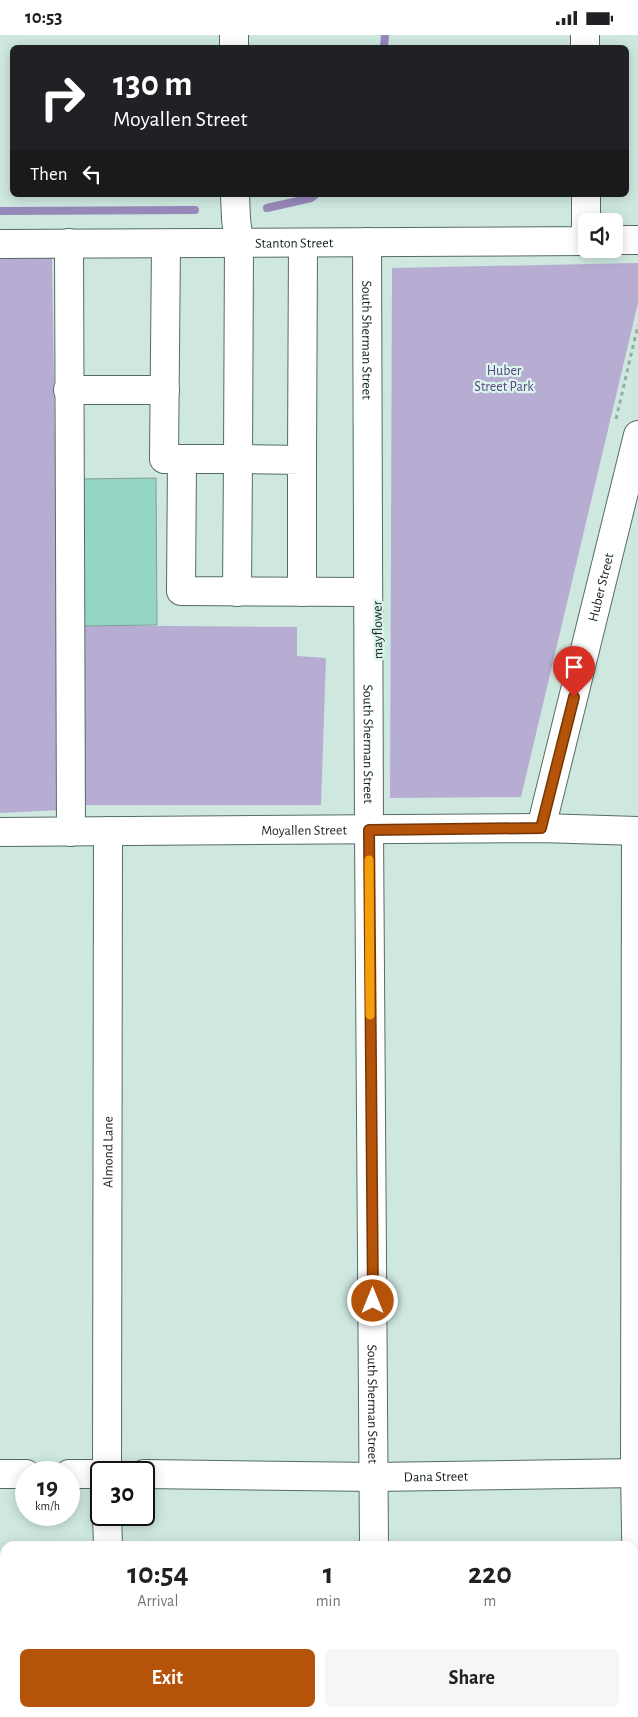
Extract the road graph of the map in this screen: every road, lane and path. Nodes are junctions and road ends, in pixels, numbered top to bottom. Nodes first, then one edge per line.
1 (235, 197) edge
2 (586, 197) edge
3 (586, 213) edge
4 (623, 240) edge
5 (638, 240) edge
6 (578, 241) edge
7 (367, 242) junction
8 (69, 243) junction
9 (239, 243) junction
10 (304, 243) junction
11 (0, 244) edge
12 (166, 244) junction
13 (638, 325) edge
14 (68, 390) junction
15 (165, 390) junction
16 (626, 431) edge
17 (182, 459) junction
18 (238, 459) junction
19 (302, 459) junction
20 (237, 592) junction
21 (302, 592) junction
22 (368, 592) junction
23 (541, 828) junction
24 (369, 830) junction
25 (108, 831) junction
26 (637, 831) edge
27 (0, 832) edge
28 (71, 832) junction
29 (107, 1461) edge
30 (637, 1473) edge
31 (0, 1474) edge
32 (15, 1474) edge
33 (155, 1475) edge
34 (374, 1477) junction
35 (107, 1526) edge
36 (108, 1541) edge
37 (374, 1541) edge
38 (637, 1541) edge

1 - 9 street
2 - 3 street
4 - 5 street
6 - 7 street, Stanton Street
7 - 10 street, Stanton Street
7 - 22 street, South Sherman Street
8 - 11 street, Stanton Street
8 - 12 street, Stanton Street
8 - 14 street
9 - 10 street, Stanton Street
9 - 12 street, Stanton Street
9 - 18 street
10 - 19 street
12 - 15 street
13 - 16 path
14 - 15 street
14 - 28 street
15 - 17 street
16 - 23 street, Huber Street
17 - 18 street
17 - 20 street
18 - 19 street
18 - 20 street
19 - 21 street
20 - 21 street
21 - 22 street
22 - 24 street, South Sherman Street
23 - 24 street, Moyallen Street
23 - 26 street, Moyallen Street
24 - 25 street, Moyallen Street
24 - 34 street, South Sherman Street
25 - 28 street, Moyallen Street
25 - 29 street, Almond Lane
26 - 30 street
27 - 28 street, Moyallen Street
30 - 34 street, Dana Street
30 - 38 street
31 - 32 street
33 - 34 street, Dana Street
34 - 37 street, South Sherman Street
35 - 36 street

